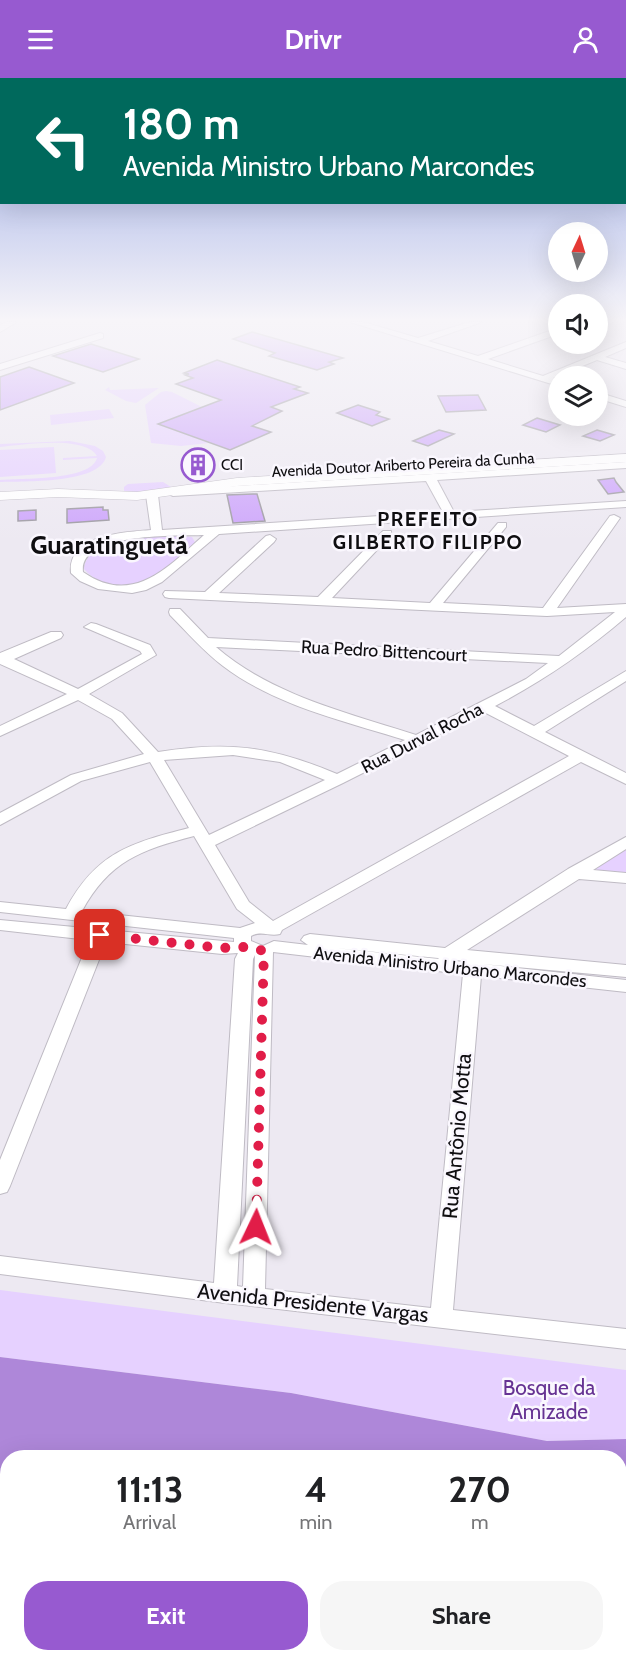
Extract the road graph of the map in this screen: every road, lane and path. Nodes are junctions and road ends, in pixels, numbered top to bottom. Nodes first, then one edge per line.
1 (608, 398) edge
2 (626, 404) edge
3 (626, 451) edge
4 (626, 458) edge
5 (626, 465) edge
6 (430, 477) junction
7 (130, 485) junction
8 (0, 489) edge
9 (160, 489) junction
10 (0, 496) edge
11 (626, 504) edge
12 (451, 516) junction
13 (614, 518) dead end
14 (502, 525) dead end
15 (216, 530) junction
16 (387, 533) dead end
17 (157, 534) junction
18 (270, 539) dead end
19 (169, 594) dead end
20 (208, 596) junction
21 (322, 601) junction
22 (433, 607) junction
23 (626, 609) edge
24 (175, 612) dead end
25 (547, 612) junction
26 (576, 612) junction
27 (91, 627) dead end
28 (607, 627) junction
29 (56, 635) dead end
30 (204, 642) junction
31 (1, 660) edge
32 (564, 660) junction
33 (626, 675) edge
34 (79, 694) junction
35 (484, 706) junction
36 (0, 732) edge
37 (534, 732) junction
38 (418, 740) junction
39 (580, 756) junction
40 (155, 758) junction
41 (626, 779) edge
42 (338, 780) junction
43 (0, 820) edge
44 (202, 837) junction
45 (626, 842) edge
46 (574, 873) junction
47 (626, 878) edge
48 (243, 905) junction
49 (0, 907) edge
50 (71, 915) junction
51 (0, 925) edge
52 (100, 935) junction
53 (260, 939) junction
54 (447, 961) junction
55 (473, 963) junction
56 (626, 971) edge
57 (626, 986) edge
58 (0, 1186) edge
59 (0, 1265) edge
60 (225, 1294) junction
61 (254, 1297) junction
62 (441, 1317) junction
63 (626, 1339) edge

1 - 2 street
3 - 9 main road, Avenida Doutor Ariberto Pereira da Cunha
4 - 9 main road, Avenida Doutor Ariberto Pereira da Cunha
5 - 6 street, Avenida Doutor Ariberto Pereira da Cunha
6 - 9 street, Avenida Doutor Ariberto Pereira da Cunha
6 - 12 street
7 - 8 main road, Avenida Doutor Ariberto Pereira da Cunha
7 - 9 main road, Avenida Doutor Ariberto Pereira da Cunha
7 - 9 main road, Avenida Doutor Ariberto Pereira da Cunha
7 - 10 main road, Avenida Doutor Ariberto Pereira da Cunha
9 - 17 street
11 - 12 street
12 - 15 street
13 - 25 street
14 - 22 street
15 - 17 street
15 - 17 street
16 - 21 street
18 - 20 street
19 - 20 street
20 - 21 street
21 - 22 street
22 - 25 street
23 - 26 street
23 - 28 street, Rua Durval Rocha
24 - 30 street
25 - 26 street
26 - 28 street
27 - 34 street
28 - 32 street, Rua Durval Rocha
29 - 31 street
30 - 32 street, Rua Pedro Bittencourt
30 - 38 street
31 - 34 street
32 - 35 street, Rua Durval Rocha
33 - 37 street
34 - 36 street
34 - 40 street
35 - 37 street
35 - 38 street, Rua Durval Rocha
37 - 39 street
38 - 42 street, Rua Durval Rocha
39 - 41 street
39 - 53 street
40 - 42 street
40 - 43 street
40 - 44 street
42 - 44 street, Rua Durval Rocha
44 - 48 street
44 - 50 street, Rua Durval Rocha
45 - 46 street
46 - 47 street
46 - 54 street
48 - 53 street
48 - 53 street
49 - 50 street, Avenida Ministro Urbano Marcondes
50 - 53 street, Avenida Ministro Urbano Marcondes
51 - 52 street, Avenida Ministro Urbano Marcondes
52 - 53 street, Avenida Ministro Urbano Marcondes
52 - 58 street
53 - 54 street, Avenida Ministro Urbano Marcondes
53 - 60 street
53 - 61 street
54 - 55 street, Avenida Ministro Urbano Marcondes
55 - 56 street, Avenida Ministro Urbano Marcondes
55 - 57 street, Avenida Ministro Urbano Marcondes
55 - 62 street, Rua Antônio Motta
59 - 60 street, Avenida Presidente Vargas
60 - 61 street, Avenida Presidente Vargas
61 - 62 street, Avenida Presidente Vargas
62 - 63 street, Avenida Presidente Vargas

